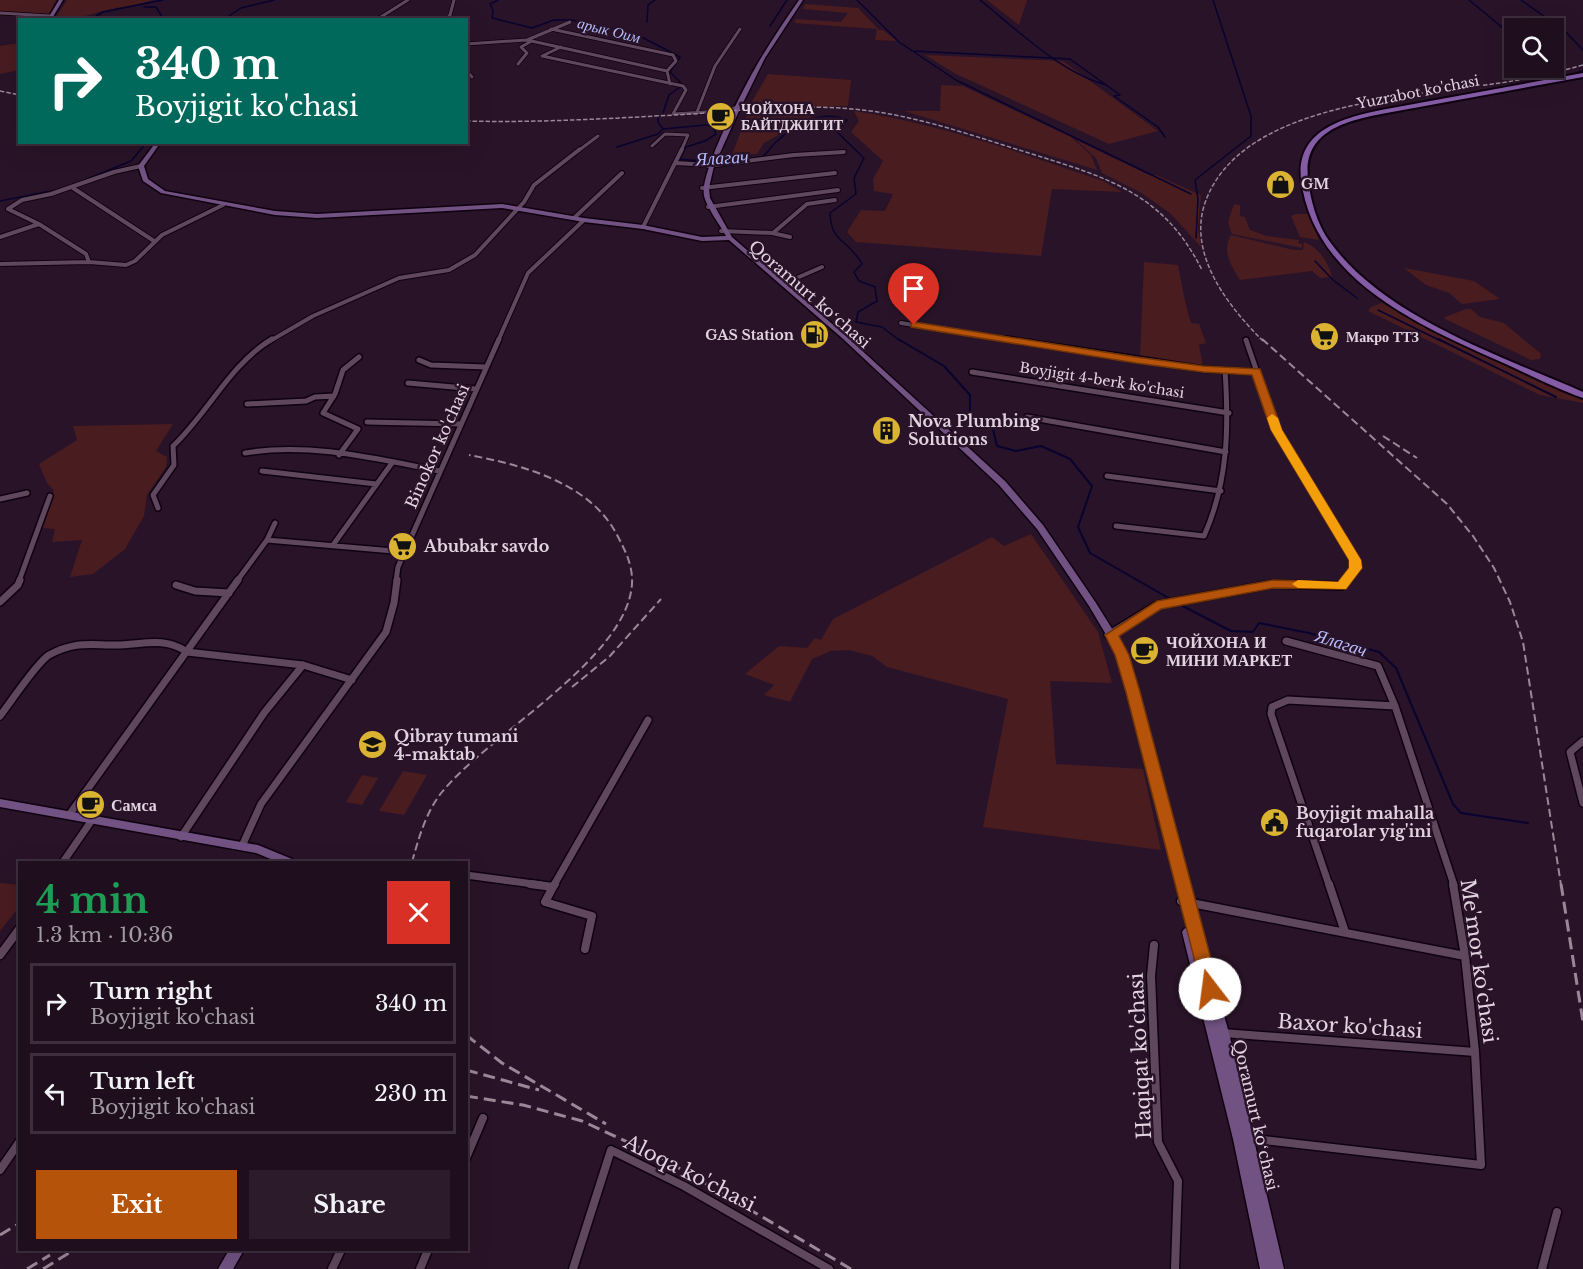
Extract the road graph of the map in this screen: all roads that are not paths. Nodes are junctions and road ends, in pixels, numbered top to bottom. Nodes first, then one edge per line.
1 (61, 0) edge
2 (408, 0) edge
3 (454, 0) edge
4 (799, 0) edge
5 (0, 13) edge
6 (50, 18) edge
7 (379, 18) edge
8 (446, 18) edge
9 (570, 22) dead end
10 (551, 29) junction
11 (740, 29) dead end
12 (529, 41) junction
13 (468, 44) edge
14 (561, 47) junction
15 (518, 64) dead end
16 (667, 71) junction
17 (1583, 76) edge
18 (671, 84) junction
19 (736, 107) junction
20 (697, 112) junction
21 (598, 136) dead end
22 (158, 144) edge
23 (652, 146) dead end
24 (844, 152) dead end
25 (711, 162) junction
26 (676, 163) junction
27 (141, 166) junction
28 (622, 172) dead end
29 (835, 173) dead end
30 (73, 188) junction
31 (704, 188) junction
32 (838, 190) dead end
33 (835, 200) dead end
34 (223, 205) junction
35 (517, 207) junction
36 (710, 207) junction
37 (574, 218) junction
38 (584, 220) junction
39 (39, 224) junction
40 (643, 227) junction
41 (773, 233) junction
42 (725, 235) junction
43 (0, 237) edge
44 (790, 237) dead end
45 (154, 241) junction
46 (89, 262) junction
47 (0, 264) edge
48 (822, 267) dead end
49 (783, 284) junction
50 (901, 324) dead end
51 (831, 328) junction
52 (1246, 340) dead end
53 (359, 357) dead end
54 (419, 360) dead end
55 (486, 367) junction
56 (1225, 370) junction
57 (972, 372) dead end
58 (1256, 372) junction
59 (408, 383) dead end
60 (477, 389) junction
61 (1583, 393) edge
62 (334, 396) junction
63 (247, 404) dead end
64 (1229, 413) junction
65 (1027, 417) dead end
66 (367, 422) dead end
67 (461, 424) junction
68 (1226, 452) junction
69 (245, 453) dead end
70 (339, 456) junction
71 (392, 463) junction
72 (262, 471) dead end
73 (440, 471) junction
74 (1107, 476) dead end
75 (376, 484) junction
76 (1221, 491) junction
77 (27, 493) dead end
78 (50, 496) dead end
79 (0, 499) edge
80 (158, 508) dead end
81 (275, 524) dead end
82 (1116, 526) dead end
83 (267, 540) junction
84 (333, 545) junction
85 (405, 552) junction
86 (176, 585) dead end
87 (229, 593) junction
88 (0, 602) edge
89 (1109, 635) junction
90 (1286, 641) dead end
91 (187, 652) junction
92 (303, 665) junction
93 (352, 680) junction
94 (1395, 706) junction
95 (0, 716) edge
96 (648, 720) dead end
97 (1583, 741) edge
98 (0, 803) edge
99 (1583, 803) edge
100 (69, 815) junction
101 (92, 820) junction
102 (181, 837) junction
103 (242, 846) junction
104 (64, 861) edge
105 (286, 861) edge
106 (468, 875) edge
107 (553, 886) junction
108 (1183, 902) junction
109 (1345, 932) junction
110 (18, 933) edge
111 (1154, 945) dead end
112 (585, 949) dead end
113 (0, 955) edge
114 (1465, 956) junction
115 (1222, 1032) junction
116 (1475, 1052) junction
117 (483, 1118) dead end
118 (1245, 1138) junction
119 (18, 1144) edge
120 (468, 1153) edge
121 (0, 1170) edge
122 (1557, 1212) dead end
123 (236, 1251) edge
124 (341, 1251) edge
125 (428, 1251) edge
126 (225, 1269) edge
127 (332, 1269) edge
128 (420, 1269) edge
129 (573, 1269) edge
130 (829, 1269) edge
131 (1175, 1269) edge
132 (1268, 1269) edge
133 (1277, 1269) edge
134 (1542, 1269) edge

1 - 6 main road
2 - 7 street
3 - 8 street
4 - 19 main road
5 - 6 street
9 - 10 street
10 - 12 street
10 - 16 street
11 - 20 street
12 - 13 street
12 - 14 street
12 - 15 street
14 - 16 street
14 - 18 street
16 - 18 street
17 - 61 main road, Yuzrabot ko'chasi
18 - 20 street
19 - 20 street
19 - 25 main road
21 - 35 street
22 - 27 main road
23 - 26 street
24 - 25 street
25 - 26 street
25 - 31 main road
26 - 40 street
27 - 30 street
27 - 34 main road
28 - 37 street
29 - 31 street
30 - 39 street
30 - 45 street
31 - 36 main road
32 - 36 street
33 - 41 street
34 - 35 main road
34 - 45 street
35 - 37 main road
35 - 80 street
36 - 42 main road
37 - 38 main road
38 - 40 main road
38 - 55 street, Binokor ko'chasi
39 - 43 street
39 - 46 street
40 - 42 main road
41 - 42 street
41 - 44 street
42 - 49 main road, Qoramurt koʻchasi
42 - 51 main road, Qoramurt koʻchasi
45 - 46 street
46 - 47 street
48 - 49 street
49 - 51 main road, Qoramurt koʻchasi
50 - 56 street
51 - 89 main road, Qoramurt koʻchasi
52 - 58 street
53 - 62 street
54 - 55 street
55 - 60 street, Binokor ko'chasi
56 - 58 street
56 - 64 street
57 - 64 street, Boyjigit 4-berk ko'chasi
58 - 89 street
59 - 60 street
60 - 67 street, Binokor ko'chasi
62 - 63 street
62 - 70 street
64 - 68 street
65 - 68 street
66 - 67 street
67 - 73 street, Binokor ko'chasi
68 - 76 street
69 - 70 street
70 - 71 street
71 - 73 street
71 - 75 street
72 - 75 street
73 - 85 street, Binokor ko'chasi
74 - 76 street
75 - 84 street
76 - 82 street
77 - 79 street
78 - 88 street
81 - 83 street
83 - 84 street
83 - 87 street
84 - 85 street
85 - 93 street, Binokor ko'chasi
86 - 87 street
87 - 91 street
89 - 108 main road, Qoramurt koʻchasi
90 - 94 street, Me'mor ko'chasi
91 - 92 street
91 - 95 street
91 - 100 street
92 - 93 street
92 - 102 street
93 - 103 street, Binokor ko'chasi
94 - 109 street
94 - 114 street, Me'mor ko'chasi
96 - 107 street
97 - 99 street
98 - 100 main road
100 - 101 main road
101 - 102 main road
101 - 104 street
102 - 103 main road
103 - 105 main road
106 - 107 street
107 - 112 street
108 - 109 street
108 - 115 main road, Qoramurt koʻchasi
108 - 132 main road, Qoramurt koʻchasi
109 - 114 street
110 - 113 street
111 - 131 street, Haqiqat ko'chasi
114 - 116 street, Me'mor ko'chasi
115 - 116 street, Baxor ko'chasi
115 - 118 main road, Qoramurt koʻchasi
116 - 118 street, Me'mor ko'chasi
117 - 120 street
118 - 133 main road, Qoramurt koʻchasi
119 - 121 street
122 - 134 street
123 - 126 main road
124 - 127 street
125 - 128 street
129 - 130 street, Aloqa ko'chasi

